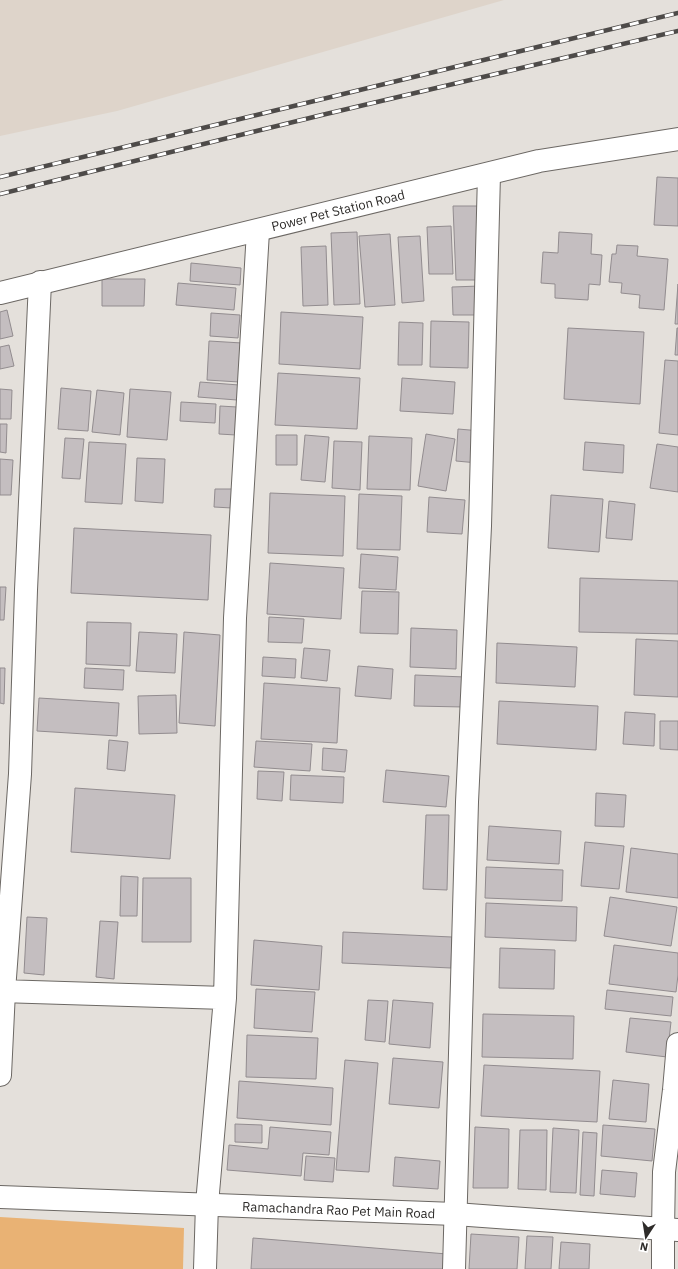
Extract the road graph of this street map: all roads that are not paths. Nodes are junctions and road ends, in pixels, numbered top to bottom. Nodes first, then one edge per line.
1 (678, 139) edge
2 (489, 174) junction
3 (258, 231) junction
4 (40, 282) junction
5 (0, 293) edge
6 (2, 991) edge
7 (225, 998) junction
8 (678, 1044) edge
9 (0, 1075) edge
10 (676, 1087) edge
11 (0, 1197) edge
12 (207, 1204) junction
13 (455, 1214) junction
14 (670, 1230) edge
15 (205, 1269) edge
16 (454, 1269) edge
17 (662, 1269) edge

1 - 2 street, Power Pet Station Road
2 - 3 street, Power Pet Station Road
2 - 13 street
3 - 4 street, Power Pet Station Road
3 - 7 street
4 - 5 street, Power Pet Station Road
4 - 6 street
6 - 7 street
6 - 9 street
7 - 12 street
8 - 10 street
10 - 14 street
11 - 12 street, Ramachandra Rao Pet Main Road
12 - 13 street, Ramachandra Rao Pet Main Road
12 - 15 street
13 - 14 street, Ramachandra Rao Pet Main Road
13 - 16 street
14 - 17 street

